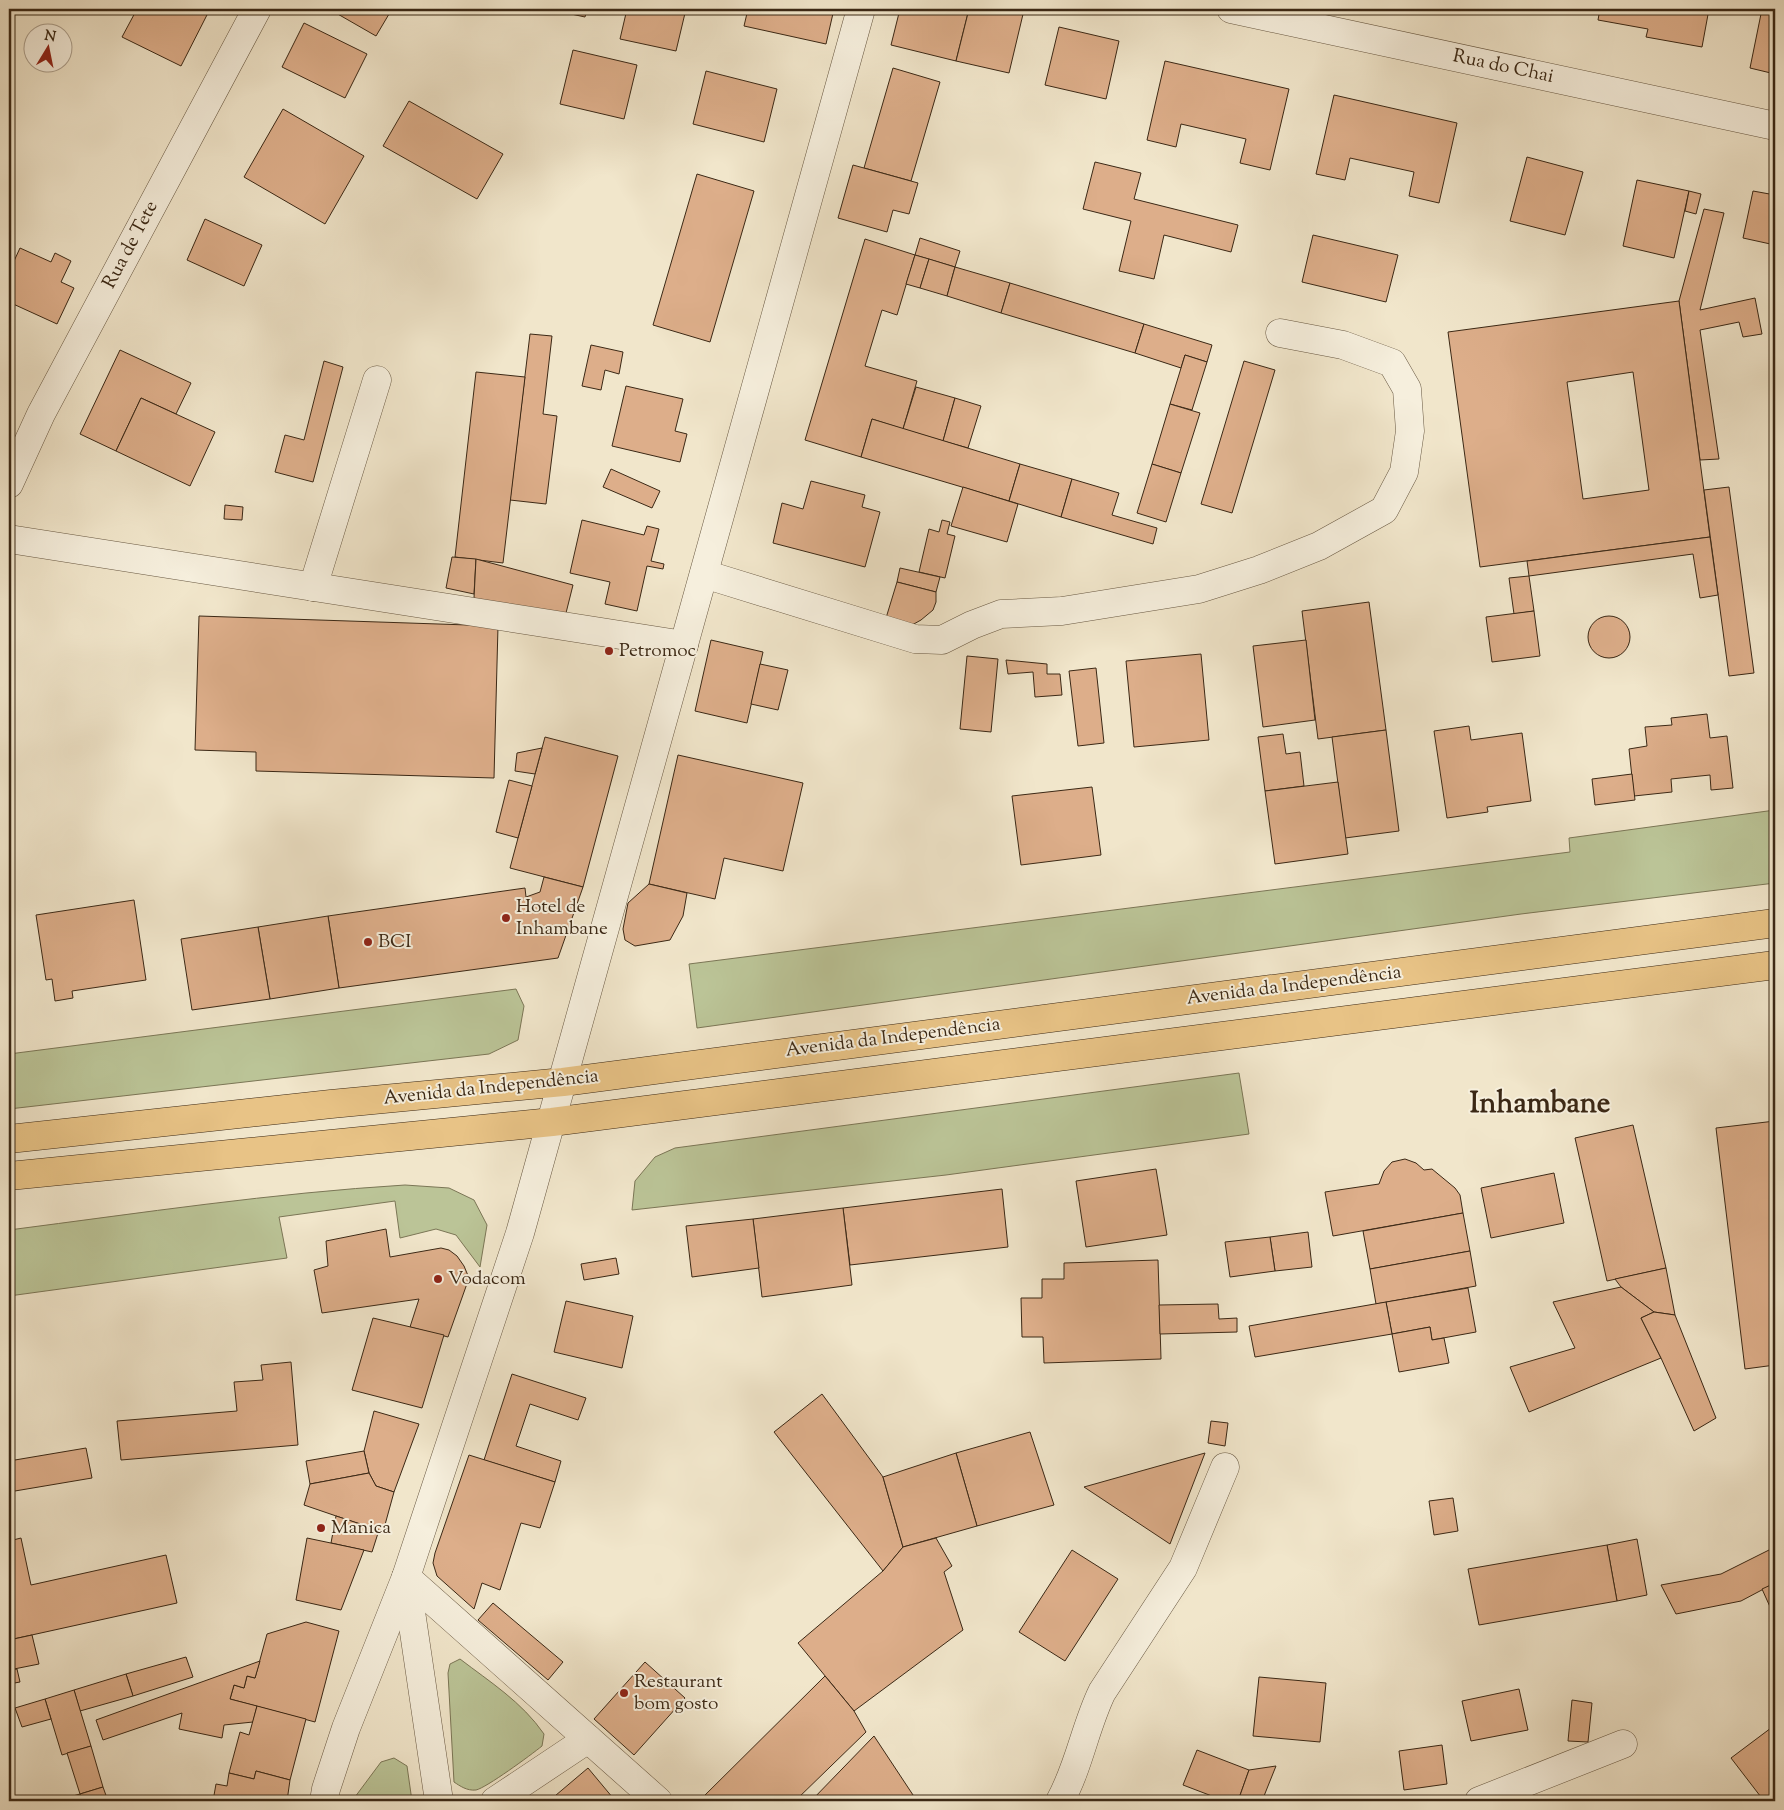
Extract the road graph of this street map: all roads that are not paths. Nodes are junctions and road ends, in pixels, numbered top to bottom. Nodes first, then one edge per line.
1 (257, 9) edge
2 (861, 9) edge
3 (1231, 9) edge
4 (1775, 126) edge
5 (1280, 333) dead end
6 (377, 380) dead end
7 (9, 484) edge
8 (9, 539) edge
9 (704, 574) junction
10 (313, 587) junction
11 (684, 645) junction
12 (1775, 923) edge
13 (1775, 965) edge
14 (563, 1082) junction
15 (552, 1122) junction
16 (9, 1139) edge
17 (9, 1176) edge
18 (1225, 1467) dead end
19 (406, 1577) junction
20 (588, 1739) junction
21 (1623, 1744) dead end
22 (324, 1801) edge
23 (439, 1801) edge
24 (495, 1801) edge
25 (658, 1801) edge
26 (1060, 1801) edge
27 (1479, 1801) edge

1 - 7 street, Rua de Tete
2 - 9 street
3 - 4 street, Rua do Chai
5 - 9 street
6 - 10 street
8 - 10 street
9 - 11 street
10 - 11 street
11 - 14 street
12 - 14 main road, Avenida da Independência
13 - 15 main road, Avenida da Independência
14 - 15 street
14 - 16 main road, Avenida da Independência
15 - 17 main road, Avenida da Independência
15 - 19 street
18 - 26 street
19 - 20 street
19 - 22 street
19 - 23 street
20 - 24 street
20 - 25 street
21 - 27 street

